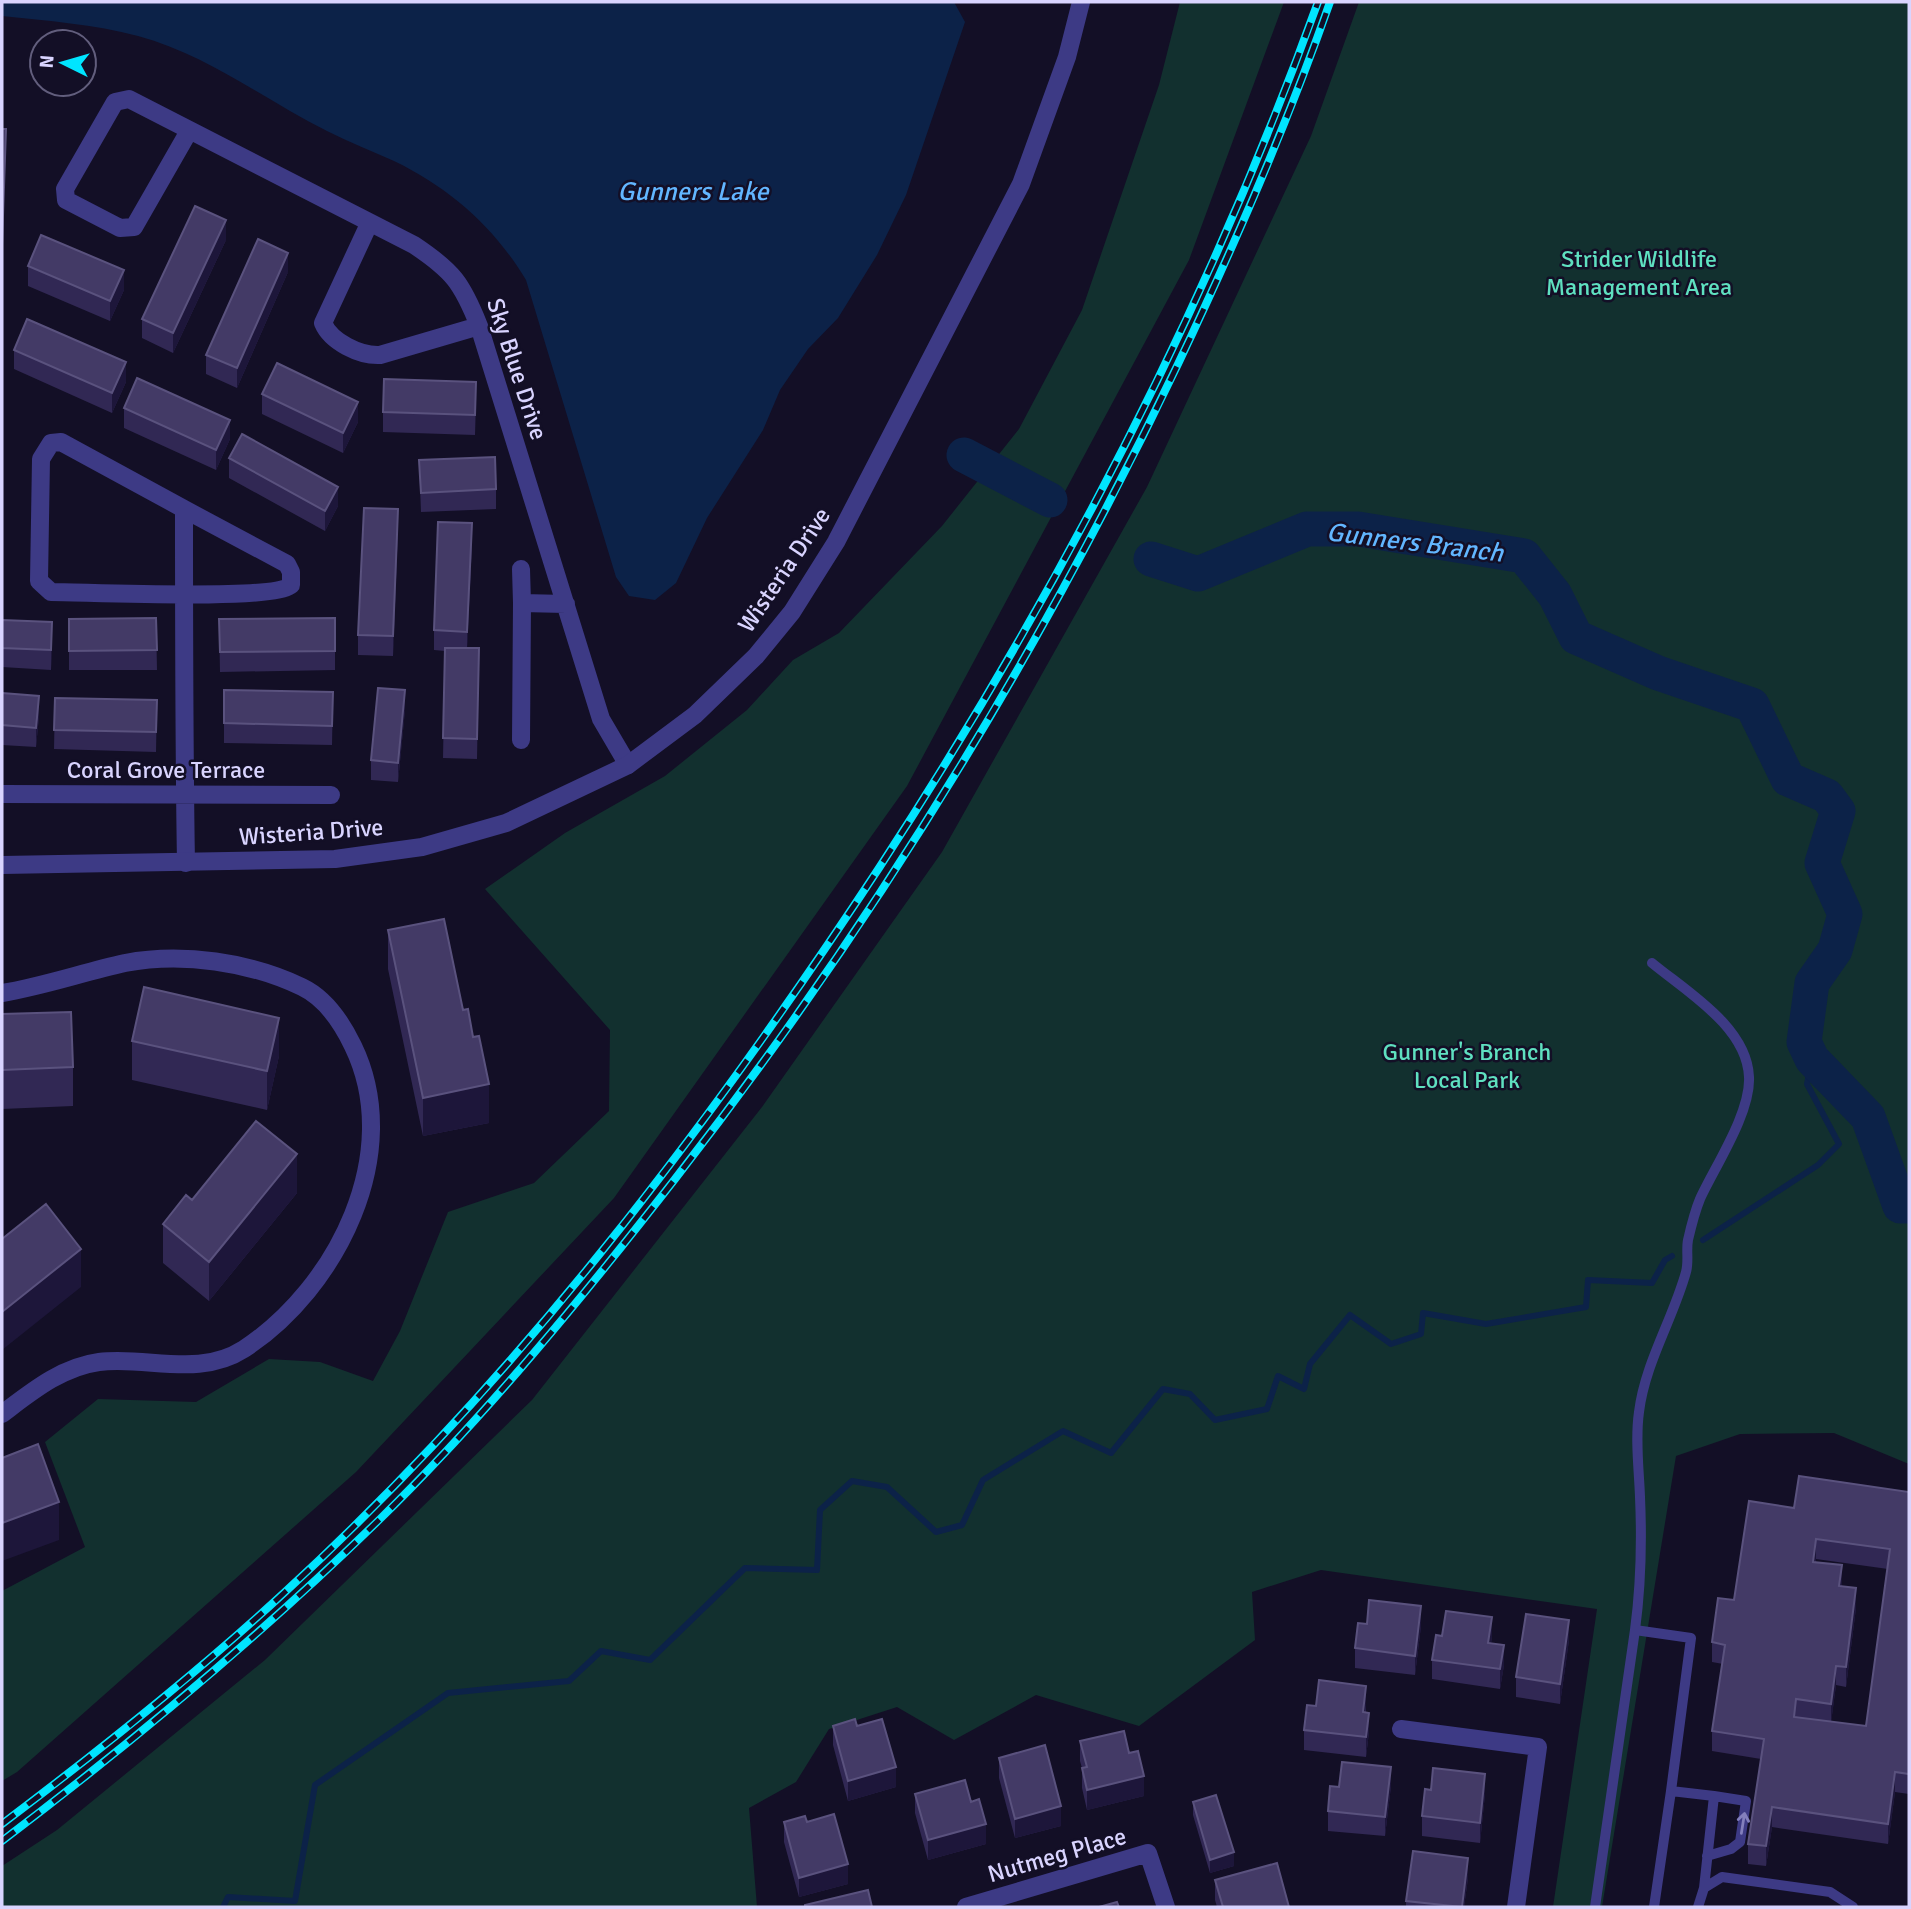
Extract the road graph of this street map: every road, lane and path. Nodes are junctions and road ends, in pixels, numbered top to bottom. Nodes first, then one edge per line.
1 (1081, 2) edge
2 (189, 131) junction
3 (369, 224) junction
4 (479, 326) junction
5 (184, 509) junction
6 (521, 569) dead end
7 (184, 593) junction
8 (522, 603) junction
9 (566, 604) junction
10 (521, 740) dead end
11 (628, 765) junction
12 (2, 794) edge
13 (185, 795) junction
14 (331, 795) dead end
15 (186, 863) junction
16 (2, 864) edge
17 (1652, 963) dead end
18 (2, 993) edge
19 (2, 1415) edge
20 (1635, 1630) junction
21 (1401, 1729) dead end
22 (1671, 1791) junction
23 (1714, 1796) junction
24 (1707, 1856) junction
25 (1704, 1888) junction
26 (966, 1907) edge
27 (1166, 1907) edge
28 (1516, 1907) edge
29 (1595, 1907) edge
30 (1654, 1907) edge
31 (1698, 1907) edge
32 (1853, 1907) edge

1 - 11 street, Wisteria Drive
2 - 2 street, Sky Blue Drive
2 - 3 street, Sky Blue Drive
3 - 4 street, Sky Blue Drive
3 - 4 street
4 - 9 street, Sky Blue Drive
5 - 7 street
5 - 7 street
5 - 7 street
6 - 8 street
7 - 13 street
8 - 9 street
8 - 10 street
9 - 11 street, Sky Blue Drive
11 - 15 street, Wisteria Drive
12 - 13 street, Coral Grove Terrace
13 - 14 street, Coral Grove Terrace
13 - 15 street
15 - 16 street, Wisteria Drive
17 - 20 lane
18 - 19 street
20 - 22 lane
20 - 29 lane
21 - 28 street
22 - 23 lane
22 - 30 lane
23 - 24 lane
24 -> 23 lane
24 - 25 lane
25 - 31 lane
25 - 32 lane
26 - 27 street, Nutmeg Place

